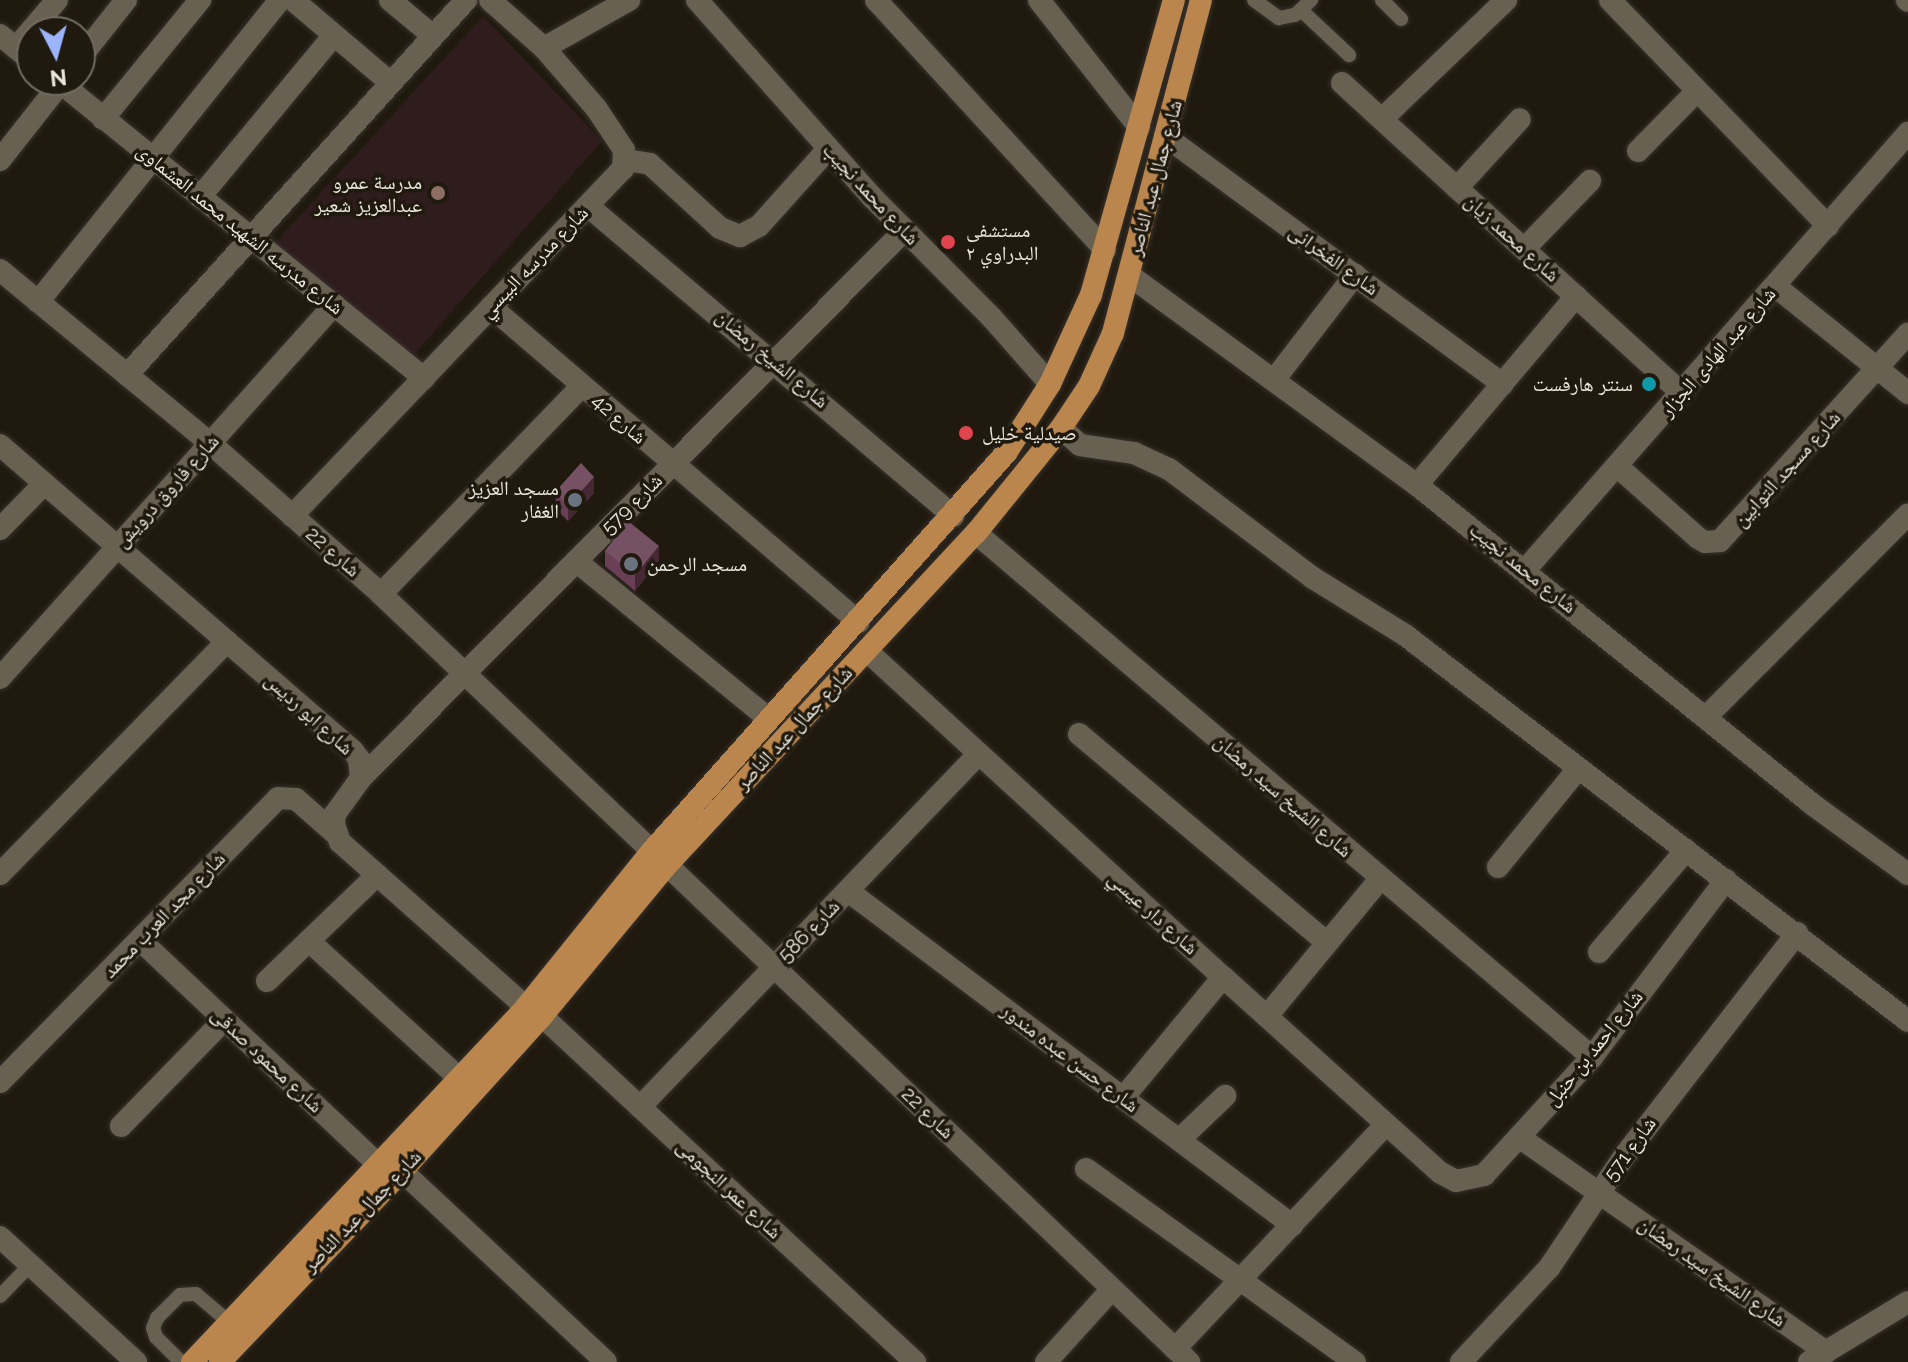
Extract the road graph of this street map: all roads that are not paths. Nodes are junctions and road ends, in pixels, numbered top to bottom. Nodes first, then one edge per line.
1 (57, 0) edge
2 (126, 0) edge
3 (200, 0) edge
4 (280, 0) edge
5 (293, 0) edge
6 (390, 0) edge
7 (466, 0) edge
8 (490, 0) edge
9 (629, 0) edge
10 (697, 0) edge
11 (876, 0) edge
12 (1039, 0) edge
13 (1174, 0) edge
14 (1201, 0) edge
15 (1254, 0) edge
16 (1382, 0) edge
17 (1506, 0) edge
18 (1610, 0) edge
19 (1306, 5) edge
20 (43, 16) edge
21 (1401, 19) dead end
22 (334, 35) junction
23 (433, 36) junction
24 (96, 38) edge
25 (544, 48) junction
26 (1349, 55) dead end
27 (391, 83) junction
28 (1342, 83) dead end
29 (1697, 91) junction
30 (49, 96) edge
31 (77, 96) edge
32 (103, 119) junction
33 (1382, 119) junction
34 (1520, 119) dead end
35 (1139, 127) junction
36 (1908, 133) edge
37 (1165, 136) junction
38 (828, 149) junction
39 (1638, 151) dead end
40 (153, 159) junction
41 (0, 160) edge
42 (626, 160) junction
43 (1590, 181) dead end
44 (1457, 188) junction
45 (200, 197) junction
46 (588, 206) junction
47 (1828, 226) junction
48 (904, 231) junction
49 (251, 239) junction
50 (1524, 249) junction
51 (1105, 250) junction
52 (0, 270) edge
53 (1129, 275) junction
54 (1355, 275) junction
55 (1775, 286) junction
56 (1576, 296) junction
57 (38, 302) junction
58 (334, 305) junction
59 (491, 307) junction
60 (1908, 334) edge
61 (775, 361) junction
62 (1878, 368) junction
63 (127, 375) junction
64 (424, 378) junction
65 (1274, 380) junction
66 (1050, 384) junction
67 (1503, 384) junction
68 (582, 386) junction
69 (1682, 393) junction
70 (1908, 393) edge
71 (1061, 428) junction
72 (210, 443) junction
73 (0, 445) edge
74 (672, 464) junction
75 (1618, 467) junction
76 (44, 484) junction
77 (1417, 485) junction
78 (292, 516) junction
79 (953, 516) junction
80 (1903, 528) edge
81 (0, 529) edge
82 (976, 533) junction
83 (118, 546) junction
84 (576, 561) junction
85 (1526, 569) junction
86 (381, 594) junction
87 (859, 622) junction
88 (227, 641) junction
89 (867, 651) junction
90 (465, 673) junction
91 (0, 678) edge
92 (1706, 717) junction
93 (768, 718) junction
94 (1079, 734) dead end
95 (978, 755) junction
96 (1578, 769) junction
97 (361, 778) junction
98 (336, 834) junction
99 (1686, 850) junction
100 (660, 858) junction
101 (1498, 867) dead end
102 (0, 874) edge
103 (1908, 874) edge
104 (377, 875) junction
105 (1380, 879) junction
106 (1726, 880) junction
107 (848, 891) junction
108 (1797, 933) junction
109 (140, 940) junction
110 (309, 941) junction
111 (1327, 943) junction
112 (1599, 952) dead end
113 (775, 966) junction
114 (1223, 977) junction
115 (267, 981) dead end
116 (534, 1011) junction
117 (1267, 1016) junction
118 (224, 1020) junction
119 (1908, 1021) edge
120 (1592, 1057) junction
121 (459, 1078) junction
122 (0, 1082) edge
123 (1225, 1096) dead end
124 (1123, 1098) junction
125 (640, 1107) junction
126 (1386, 1124) junction
127 (121, 1126) dead end
128 (1519, 1137) junction
129 (1179, 1140) junction
130 (1086, 1169) dead end
131 (391, 1172) junction
132 (1441, 1173) joint
133 (1599, 1193) junction
134 (1292, 1225) junction
135 (0, 1237) edge
136 (30, 1265) junction
137 (1239, 1280) junction
138 (1112, 1289) junction
139 (0, 1296) edge
140 (1908, 1302) edge
141 (235, 1330) junction
142 (1182, 1356) edge
143 (1817, 1357) edge
144 (136, 1362) edge
145 (181, 1362) edge
146 (192, 1362) edge
147 (220, 1362) edge
148 (234, 1362) edge
149 (606, 1362) edge
150 (915, 1362) edge
151 (1046, 1362) edge
152 (1355, 1362) edge
153 (1461, 1362) edge

1 - 20 street
2 - 24 street
3 - 32 street
4 - 40 street
5 - 22 street
6 - 23 street
7 - 23 street
8 - 25 street
9 - 25 street
10 - 38 street, شارع محمد نجيب
11 - 51 street
12 - 35 street
13 - 35 main road, شارع جمال عبد الناصر
14 - 37 main road, شارع جمال عبد الناصر
15 - 19 lane
16 - 21 lane
17 - 33 street
18 - 29 street
19 - 26 lane
22 - 27 street
22 - 45 street
23 - 27 street
25 - 42 street
27 - 49 street
28 - 33 street, شارع محمد زيان
29 - 39 street
29 - 47 street
30 - 41 street
31 - 32 street, شارع مدرسه الشهيد محمد العشماوى
32 - 40 street, شارع مدرسه الشهيد محمد العشماوى
33 - 44 street, شارع محمد زيان
34 - 44 street
35 - 51 main road, شارع جمال عبد الناصر
36 - 47 street, شارع عبد الهادى الجزار
37 - 53 main road, شارع جمال عبد الناصر
37 - 54 street, شارع الفخرانى
38 - 42 street
38 - 48 street, شارع محمد نجيب
40 - 45 street, شارع مدرسه الشهيد محمد العشماوى
40 - 57 street
42 - 46 street, شارع مدرسه البيسي
43 - 50 street
44 - 50 street, شارع محمد زيان
45 - 49 street, شارع مدرسه الشهيد محمد العشماوى
46 - 59 street, شارع مدرسه البيسي
46 - 61 street, شارع الشيخ رمضان
47 - 55 street, شارع عبد الهادى الجزار
48 - 61 street, شارع 579
48 - 66 street, شارع محمد نجيب
49 - 58 street, شارع مدرسه الشهيد محمد العشماوى
49 - 63 street
50 - 56 street, شارع محمد زيان
51 - 66 main road, شارع جمال عبد الناصر
52 - 57 street, شارع 22
53 - 65 street, شارع محمد نجيب
53 - 71 main road, شارع جمال عبد الناصر
54 - 65 street
54 - 67 street, شارع الفخرانى
55 - 62 street
55 - 69 street, شارع عبد الهادى الجزار
56 - 67 street
56 - 69 street, شارع محمد زيان
57 - 63 street, شارع 22
58 - 64 street, شارع مدرسه الشهيد محمد العشماوى
58 - 72 street, شارع فاروق درويش
59 - 64 street, شارع مدرسه البيسي
59 - 68 street, شارع 42
60 - 62 street, شارع مسجد التوابين
61 - 74 street, شارع 579
61 - 79 street, شارع الشيخ رمضان
62 - 70 street
62 - 75 street, شارع مسجد التوابين
63 - 72 street, شارع 22
64 - 78 street, شارع مدرسه البيسي
65 - 77 street, شارع محمد نجيب
66 - 79 main road, شارع جمال عبد الناصر
67 - 77 street
68 - 74 street, شارع 42
68 - 86 street
69 - 75 street, شارع عبد الهادى الجزار
71 - 82 main road, شارع جمال عبد الناصر
71 - 96 street
72 - 78 street, شارع 22
72 - 83 street, شارع فاروق درويش
73 - 76 street, شارع ابو رديس
74 - 84 street, شارع 579
74 - 87 street, شارع 42
75 - 85 street, شارع عبد الهادى الجزار
76 - 81 street
76 - 83 street, شارع ابو رديس
77 - 85 street, شارع محمد نجيب
78 - 86 street, شارع 22
79 - 87 main road, شارع جمال عبد الناصر
80 - 92 street
82 - 89 main road, شارع جمال عبد الناصر
82 - 105 street, شارع الشيخ سيد رمضان
83 - 88 street, شارع ابو رديس
83 - 91 street, شارع فاروق درويش
84 - 90 street, شارع 579
84 - 93 street
85 - 92 street, شارع محمد نجيب
86 - 90 street, شارع 22
87 - 93 main road, شارع جمال عبد الناصر
88 - 97 street, شارع ابو رديس
88 - 102 street
89 - 95 street, شارع دار عيسي
89 - 100 main road, شارع جمال عبد الناصر
90 - 97 street, شارع 579
90 - 100 street, شارع 22
92 - 103 street, شارع محمد نجيب
93 - 100 main road, شارع جمال عبد الناصر
94 - 111 street
95 - 107 street, شارع 586
95 - 114 street, شارع دار عيسي
96 - 99 street
96 - 101 street
97 - 98 street, شارع ابو رديس
98 - 104 street
98 - 109 street, شارع مجد العرب محمد
99 - 106 street
99 - 112 street
100 - 113 street, شارع 22
100 - 116 main road, شارع جمال عبد الناصر
104 - 110 street
104 - 116 street
105 - 111 street
105 - 120 street, شارع الشيخ سيد رمضان
106 - 108 street
106 - 120 street, شارع احمد بن حنبل
107 - 113 street, شارع 586
107 - 124 street, شارع حسن عبده مندور
108 - 119 street
108 - 133 street, شارع 571
109 - 118 street, شارع محمود صدقى
109 - 122 street, شارع مجد العرب محمد
110 - 115 street
110 - 121 street
111 - 117 street
113 - 125 street, شارع 586
113 - 138 street, شارع 22
114 - 117 street, شارع دار عيسي
114 - 124 street
116 - 121 main road, شارع جمال عبد الناصر
116 - 125 street, شارع عمر النجومى
116 - 131 main road, شارع جمال عبد الناصر
117 - 126 street, شارع دار عيسي
118 - 127 street
118 - 131 street, شارع محمود صدقى
120 - 128 street, شارع احمد بن حنبل
121 - 131 main road, شارع جمال عبد الناصر
123 - 129 street
124 - 129 street, شارع حسن عبده مندور
125 - 150 street, شارع عمر النجومى
126 - 132 street, شارع دار عيسي
126 - 134 street
128 - 132 street, شارع احمد بن حنبل
128 - 133 street, شارع الشيخ سيد رمضان
129 - 134 street, شارع حسن عبده مندور
130 - 137 street
131 - 141 main road, شارع جمال عبد الناصر
131 - 149 street, شارع محمود صدقى
133 - 143 street, شارع الشيخ سيد رمضان
133 - 153 street, شارع 571
134 - 137 street
135 - 136 street
136 - 139 lane
136 - 144 street
137 - 142 street
137 - 152 street
138 - 142 street, شارع 22
138 - 151 street
140 - 143 street
141 - 145 lane
141 - 146 main road, شارع جمال عبد الناصر
141 - 147 main road, شارع جمال عبد الناصر
141 - 148 street

